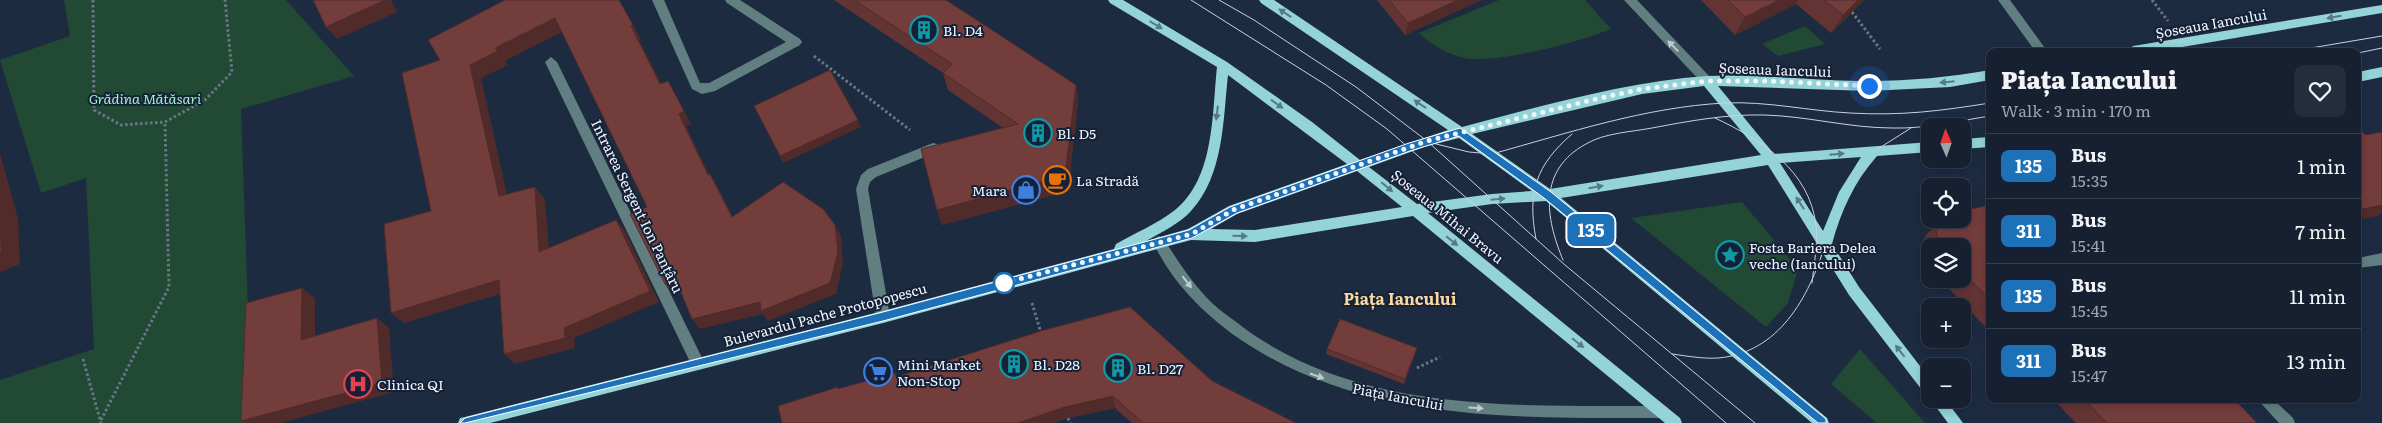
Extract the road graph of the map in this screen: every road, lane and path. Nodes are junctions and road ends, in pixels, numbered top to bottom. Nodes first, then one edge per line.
1 (93, 0) edge
2 (225, 0) edge
3 (658, 0) edge
4 (731, 0) edge
5 (1114, 0) edge
6 (1265, 0) edge
7 (1630, 0) edge
8 (2004, 0) edge
9 (2382, 9) edge
10 (1852, 12) edge
11 (796, 42) junction
12 (2039, 48) edge
13 (2151, 48) edge
14 (1880, 49) dead end
15 (551, 62) dead end
16 (1223, 65) junction
17 (2382, 72) edge
18 (1986, 76) edge
19 (2361, 76) edge
20 (1707, 81) junction
21 (165, 122) junction
22 (1460, 132) junction
23 (1986, 142) edge
24 (1971, 143) edge
25 (933, 148) joint
26 (1921, 148) edge
27 (1873, 152) junction
28 (1771, 159) junction
29 (1358, 165) junction
30 (1548, 195) junction
31 (1415, 210) junction
32 (1192, 234) junction
33 (1159, 242) junction
34 (1825, 245) junction
35 (1103, 258) junction
36 (2382, 259) edge
37 (2361, 262) edge
38 (1030, 294) dead end
39 (883, 316) junction
40 (1041, 335) edge
41 (1440, 357) dead end
42 (83, 359) dead end
43 (698, 364) junction
44 (1417, 368) dead end
45 (1921, 378) edge
46 (2268, 403) edge
47 (1944, 408) edge
48 (1662, 412) junction
49 (508, 417) edge
50 (1068, 418) edge
51 (101, 422) edge
52 (465, 423) edge
53 (1070, 423) edge
54 (1675, 423) edge
55 (1822, 423) edge
56 (1956, 423) edge
57 (2288, 423) edge

1 - 21 path
2 - 21 path
3 - 11 street
4 - 11 street
5 -> 16 main road, Șoseaua Mihai Bravu
22 -> 6 main road
20 -> 7 street
8 - 12 street
9 -> 13 main road, Șoseaua Iancului
10 - 14 path
11 - 25 path
15 - 43 street, Intrarea Sergent Ion Panțâru
16 -> 29 main road, Șoseaua Mihai Bravu
16 -> 35 main road
17 - 19 main road
18 -> 20 main road, Șoseaua Iancului
20 - 22 main road
20 - 28 main road
21 - 51 path
22 - 29 main road
22 - 30 main road
23 - 24 main road
25 - 39 street
26 - 27 main road
28 -> 27 main road
27 - 34 main road
30 -> 28 main road
34 -> 28 main road
29 -> 31 main road, Șoseaua Mihai Bravu
29 - 32 main road, Bulevardul Pache Protopopescu
31 -> 30 main road
30 - 55 main road
32 -> 31 main road, Bulevardul Pache Protopopescu
31 -> 48 main road, Șoseaua Mihai Bravu
32 - 33 main road, Bulevardul Pache Protopopescu
33 - 35 main road, Bulevardul Pache Protopopescu
33 -> 48 street, Piața Iancului
45 -> 34 main road
35 - 39 main road, Bulevardul Pache Protopopescu
36 - 37 street
38 - 40 path
39 - 43 main road, Bulevardul Pache Protopopescu
41 - 44 path
42 - 51 path
43 - 49 main road, Bulevardul Pache Protopopescu
46 - 57 street
47 - 56 main road
48 - 54 main road, Șoseaua Mihai Bravu
49 - 52 main road, Bulevardul Pache Protopopescu
50 - 53 path

